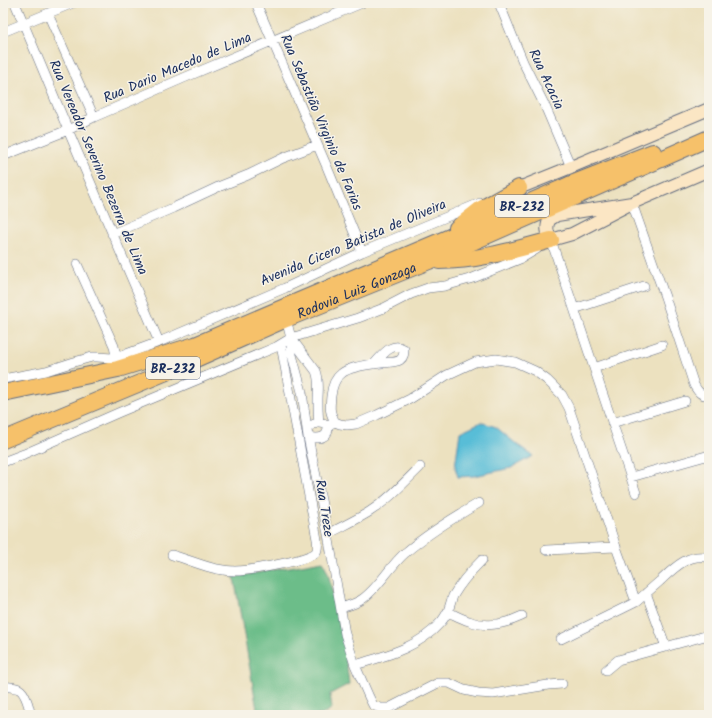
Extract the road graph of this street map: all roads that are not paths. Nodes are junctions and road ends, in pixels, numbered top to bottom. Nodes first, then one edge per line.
1 (15, 3) edge
2 (73, 3) edge
3 (256, 3) edge
4 (362, 3) edge
5 (499, 3) edge
6 (48, 14) junction
7 (23, 23) junction
8 (3, 32) edge
9 (272, 41) junction
10 (709, 109) edge
11 (94, 117) junction
12 (709, 127) edge
13 (68, 130) junction
14 (709, 138) edge
15 (317, 145) junction
16 (3, 156) edge
17 (571, 167) junction
18 (709, 170) edge
19 (519, 188) junction
20 (632, 203) junction
21 (112, 234) junction
22 (445, 239) junction
23 (548, 241) junction
24 (362, 252) junction
25 (385, 254) junction
26 (429, 261) junction
27 (77, 264) dead end
28 (644, 286) dead end
29 (285, 288) junction
30 (574, 309) junction
31 (289, 311) junction
32 (291, 338) junction
33 (159, 342) junction
34 (281, 345) junction
35 (662, 345) dead end
36 (116, 357) junction
37 (374, 364) dead end
38 (311, 365) junction
39 (594, 368) junction
40 (297, 371) junction
41 (3, 379) edge
42 (319, 388) junction
43 (302, 392) junction
44 (3, 393) edge
45 (709, 395) edge
46 (685, 401) dead end
47 (328, 423) junction
48 (612, 423) junction
49 (307, 428) junction
50 (308, 437) junction
51 (3, 440) edge
52 (706, 456) dead end
53 (3, 462) edge
54 (420, 467) dead end
55 (630, 477) junction
56 (636, 493) dead end
57 (479, 503) dead end
58 (328, 534) junction
59 (616, 546) junction
60 (546, 550) dead end
61 (172, 555) dead end
62 (709, 558) edge
63 (482, 560) dead end
64 (646, 594) junction
65 (636, 602) junction
66 (341, 608) junction
67 (448, 612) junction
68 (522, 616) dead end
69 (705, 636) dead end
70 (561, 639) dead end
71 (666, 647) junction
72 (355, 665) junction
73 (606, 670) dead end
74 (562, 684) dead end
75 (3, 686) edge
76 (30, 715) edge

1 - 7 street, Rua Vereador Severino Bezerra de Lima
2 - 6 street
3 - 9 street, Rua Sebastião Virginio de Farias
4 - 9 street, Rua Dario Macedo de Lima
5 - 17 street, Rua Acacia
6 - 7 street
6 - 11 street
7 - 8 street
7 - 13 street, Rua Vereador Severino Bezerra de Lima
9 - 11 street, Rua Dario Macedo de Lima
9 - 15 street, Rua Sebastião Virginio de Farias
10 - 17 main road, Avenida Cicero Batista de Oliveira
11 - 13 street, Rua Dario Macedo de Lima
12 - 22 highway, Rodovia Luiz Gonzaga / BR-232
13 - 16 street, Rua Dario Macedo de Lima
13 - 21 street, Rua Vereador Severino Bezerra de Lima
14 - 26 highway, Rodovia Luiz Gonzaga / BR-232
15 - 21 street
15 - 24 street, Rua Sebastião Virginio de Farias
17 - 19 main road, Avenida Cicero Batista de Oliveira
18 - 20 main road
19 - 22 highway
19 - 25 street, Avenida Cicero Batista de Oliveira
20 - 23 main road
20 - 23 main road
20 - 45 street
21 - 33 street, Rua Vereador Severino Bezerra de Lima
22 - 25 highway, Rodovia Luiz Gonzaga / BR-232
23 - 26 highway
23 - 30 street
23 - 32 street
24 - 25 street, Avenida Cicero Batista de Oliveira
24 - 29 street, Avenida Cicero Batista de Oliveira
25 - 31 highway, Rodovia Luiz Gonzaga / BR-232
26 - 31 highway, Rodovia Luiz Gonzaga / BR-232
27 - 36 street
28 - 30 street
29 - 31 street
29 - 33 street, Avenida Cicero Batista de Oliveira
30 - 39 street
31 - 32 street
31 - 44 highway, Rodovia Luiz Gonzaga / BR-232
31 - 51 highway, Rodovia Luiz Gonzaga / BR-232
32 - 34 street
32 - 38 street
32 - 40 street
33 - 36 street, Avenida Cicero Batista de Oliveira
34 - 53 street
34 - 61 street, Rua Treze
35 - 39 street
36 - 41 street, Avenida Cicero Batista de Oliveira
37 - 47 street
38 - 40 street
38 - 42 street
39 - 48 street
40 - 43 street
42 - 43 street
42 - 47 street
43 - 49 street
46 - 48 street
47 - 49 street
47 - 50 street
47 - 59 street
48 - 55 street
49 - 50 street
50 - 58 street
52 - 55 street
54 - 58 street
55 - 56 street
57 - 66 street
58 - 66 street
59 - 60 street
59 - 65 street
62 - 64 street
63 - 67 street
64 - 65 street
64 - 71 street
65 - 70 street
66 - 72 street
67 - 68 street
67 - 72 street
69 - 71 street
71 - 73 street
72 - 74 street
75 - 76 street

